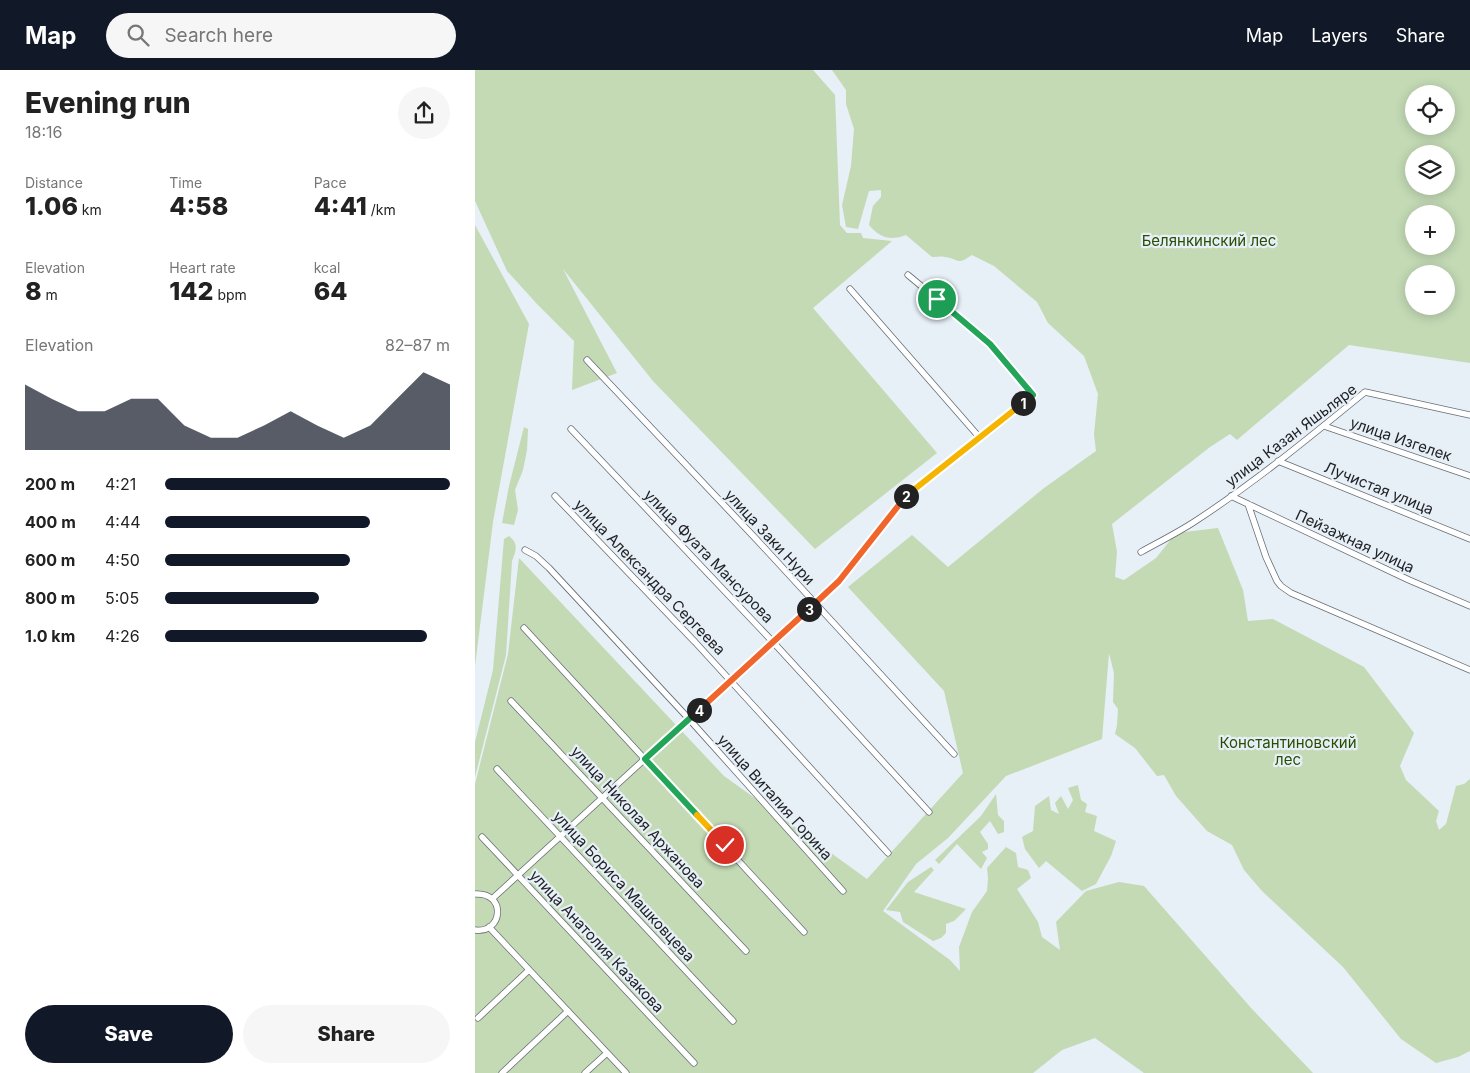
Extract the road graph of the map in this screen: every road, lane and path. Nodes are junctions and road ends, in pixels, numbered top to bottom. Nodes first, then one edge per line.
1 (908, 275) dead end
2 (851, 289) dead end
3 (587, 360) dead end
4 (1470, 415) edge
5 (1324, 426) junction
6 (571, 429) dead end
7 (980, 438) junction
8 (1278, 461) junction
9 (1470, 476) edge
10 (555, 496) dead end
11 (1231, 496) junction
12 (1248, 504) junction
13 (1470, 539) edge
14 (525, 550) dead end
15 (1141, 552) dead end
16 (815, 603) junction
17 (1470, 606) edge
18 (524, 628) dead end
19 (773, 642) junction
20 (1470, 670) edge
21 (731, 680) junction
22 (511, 701) dead end
23 (689, 719) junction
24 (954, 754) dead end
25 (645, 759) junction
26 (497, 769) dead end
27 (603, 798) junction
28 (929, 812) dead end
29 (482, 836) dead end
30 (560, 836) junction
31 (888, 853) dead end
32 (519, 875) junction
33 (843, 891) dead end
34 (475, 894) edge
35 (492, 899) junction
36 (489, 927) junction
37 (475, 930) edge
38 (804, 932) dead end
39 (746, 951) dead end
40 (529, 970) junction
41 (568, 1011) junction
42 (477, 1018) dead end
43 (733, 1021) dead end
44 (607, 1053) junction
45 (694, 1063) dead end
46 (502, 1073) edge
47 (585, 1073) edge
48 (626, 1073) edge

1 - 7 street
2 - 7 street
3 - 16 street, улица Заки Нури
4 - 5 street, улица Казан Яшьляре
5 - 8 street, улица Казан Яшьляре
5 - 9 street, улица Изгелек
6 - 19 street, улица Фуата Мансурова
7 - 16 street
8 - 11 street, улица Казан Яшьляре
8 - 13 street, Лучистая улица
10 - 21 street, улица Александра Сергеева
11 - 12 street, Пейзажная улица
11 - 15 street, улица Казан Яшьляре
12 - 17 street, Пейзажная улица
12 - 20 street, улица Казан Яшьляре
14 - 23 street, улица Виталия Горина
16 - 19 street
16 - 24 street, улица Заки Нури
18 - 25 street
19 - 21 street
19 - 28 street, улица Фуата Мансурова
21 - 23 street
21 - 31 street, улица Александра Сергеева
22 - 27 street, улица Николая Аржанова
23 - 25 street
23 - 33 street, улица Виталия Горина
25 - 27 street
25 - 38 street
26 - 30 street, улица Бориса Машковцева
27 - 30 street
27 - 39 street, улица Николая Аржанова
29 - 32 street, улица Анатолия Казакова
30 - 32 street
30 - 43 street, улица Бориса Машковцева
32 - 35 street
32 - 45 street, улица Анатолия Казакова
34 - 35 street
35 - 36 street
36 - 37 street
36 - 40 street
40 - 41 street
40 - 42 street
41 - 44 street
41 - 46 street
44 - 47 street
44 - 48 street

